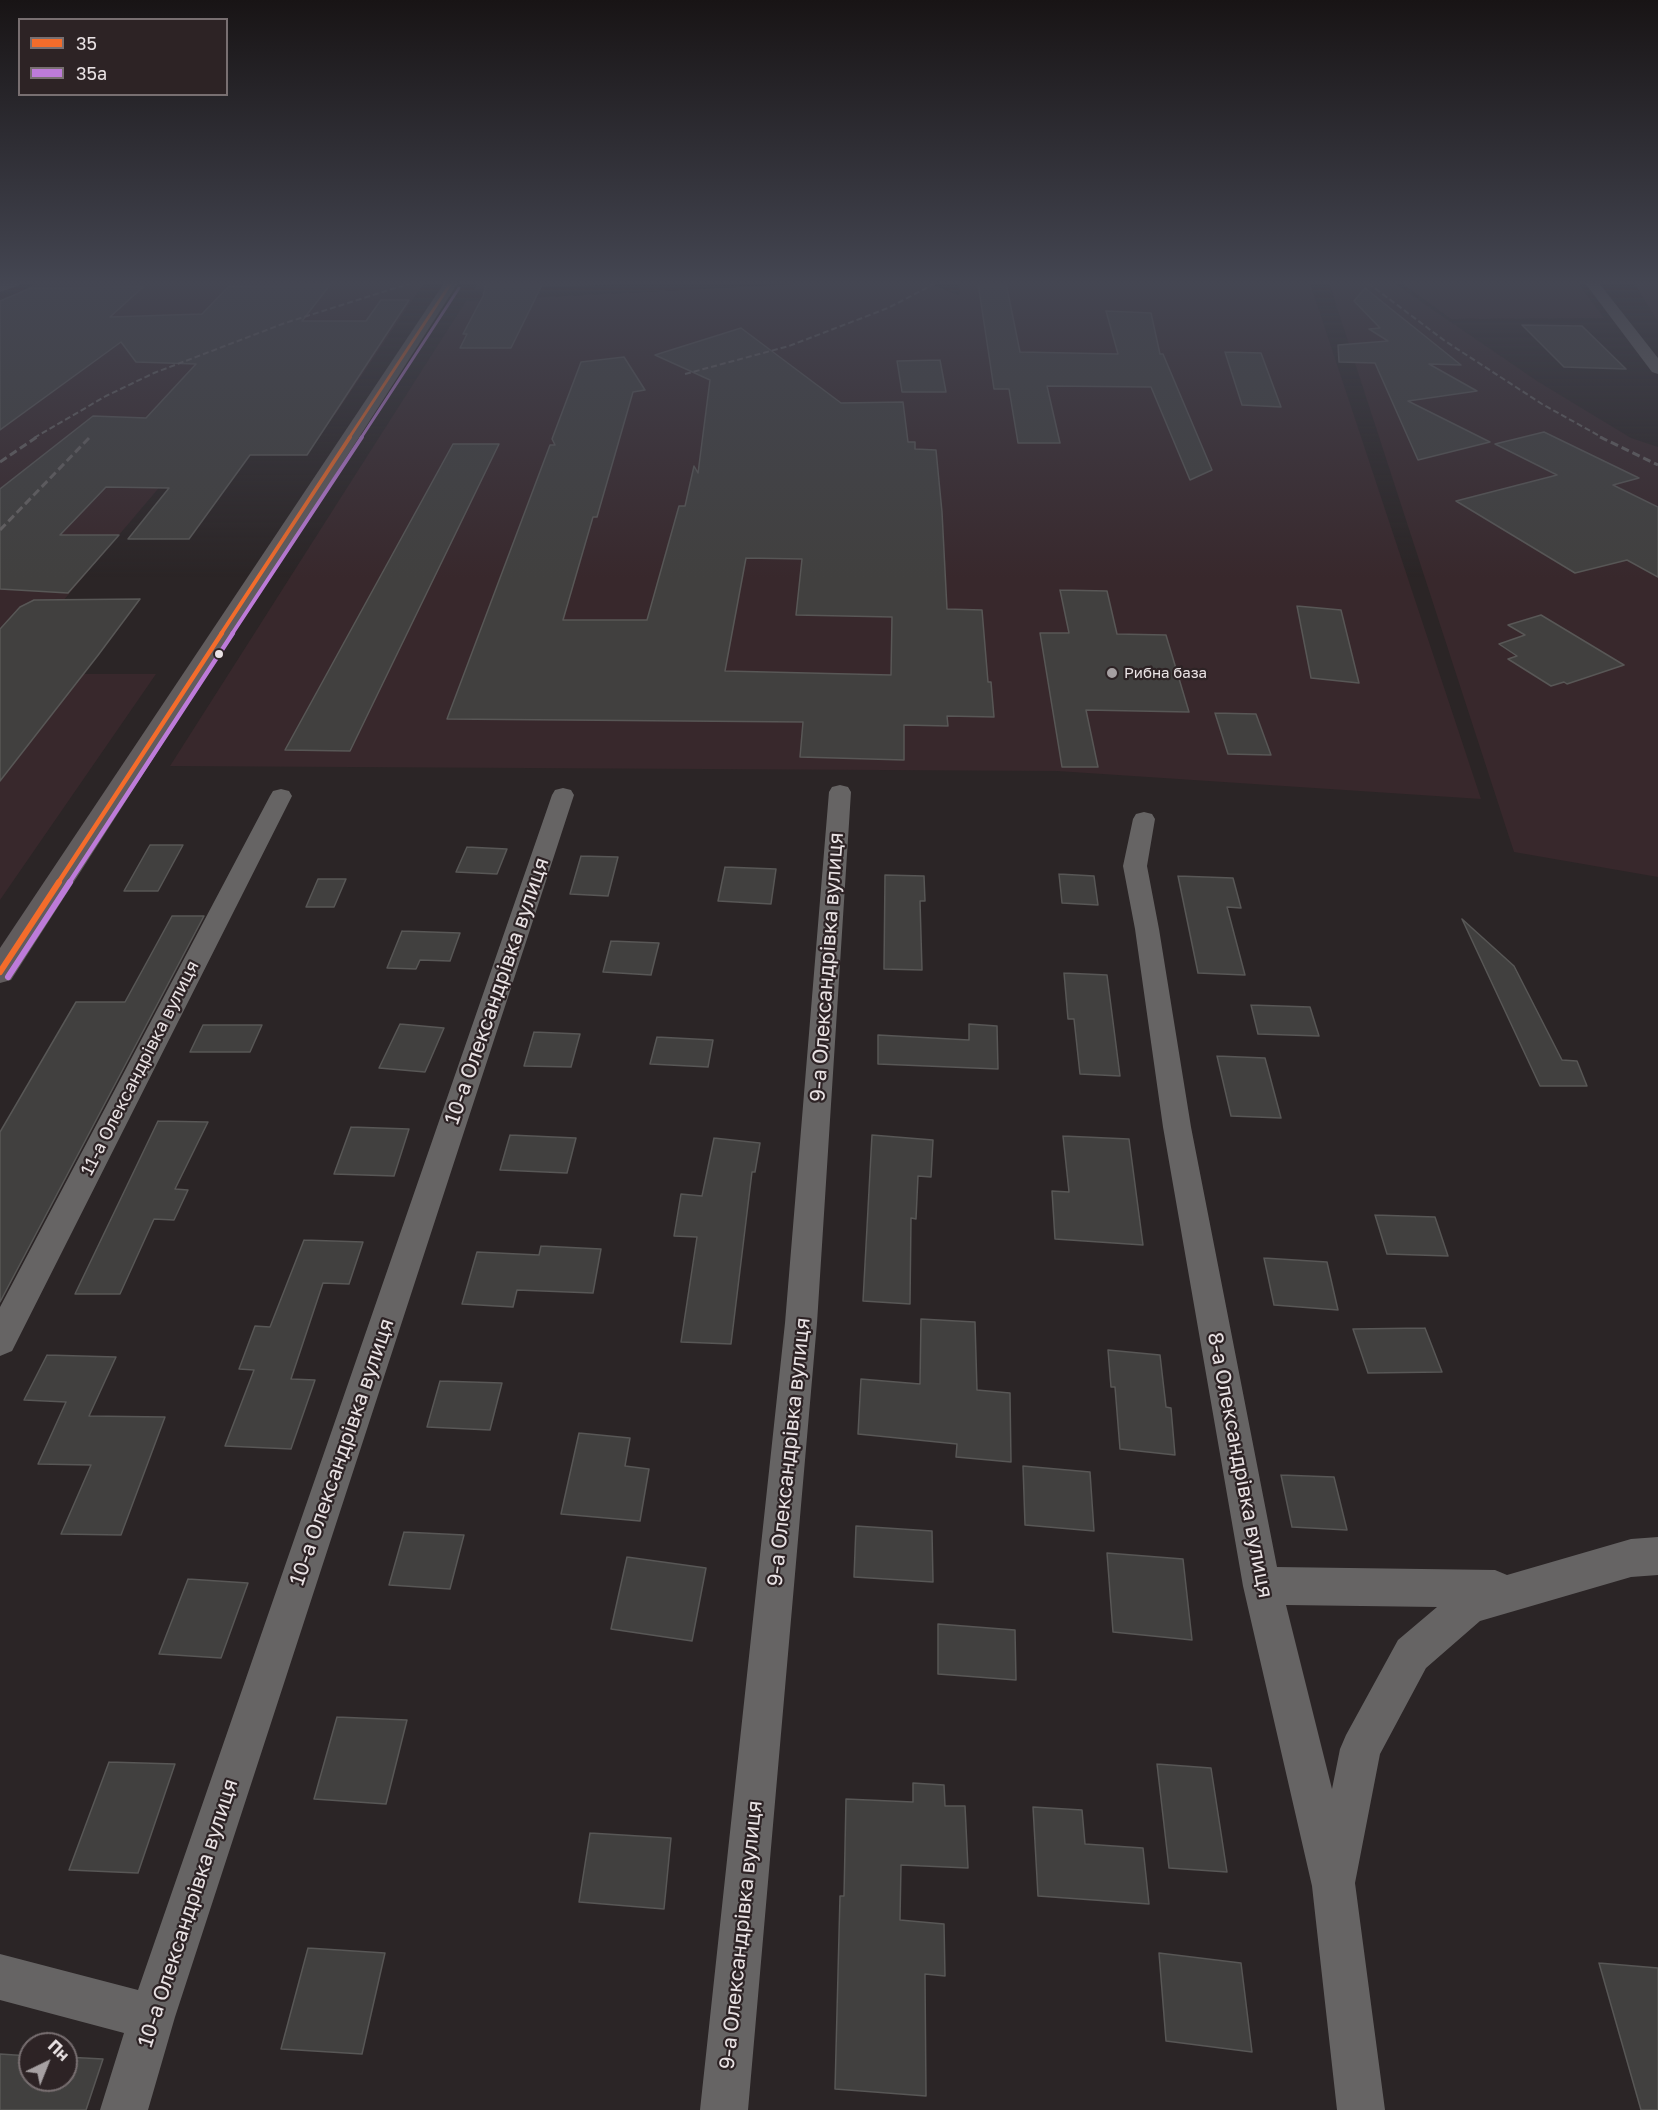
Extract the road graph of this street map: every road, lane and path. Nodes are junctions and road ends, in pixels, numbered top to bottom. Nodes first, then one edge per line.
1 (387, 381) edge
2 (840, 792) dead end
3 (563, 795) dead end
4 (281, 796) dead end
5 (1144, 819) dead end
6 (0, 972) edge
7 (0, 1340) edge
8 (1658, 1557) edge
9 (1262, 1586) junction
10 (1526, 1589) junction
11 (1334, 1886) junction
12 (0, 1977) edge
13 (152, 2017) junction
14 (124, 2110) edge
15 (724, 2110) edge
16 (1361, 2110) edge

1 - 6 main road
2 - 15 street, 9-а Олександрівка вулиця
3 - 13 street, 10-а Олександрівка вулиця
4 - 7 street, 11-а Олександрівка вулиця
5 - 9 street, 8-а Олександрівка вулиця
8 - 10 street
9 - 10 street
9 - 11 street, 8-а Олександрівка вулиця
10 - 11 street
11 - 16 street, 8-а Олександрівка вулиця
12 - 13 street
13 - 14 street, 10-а Олександрівка вулиця

